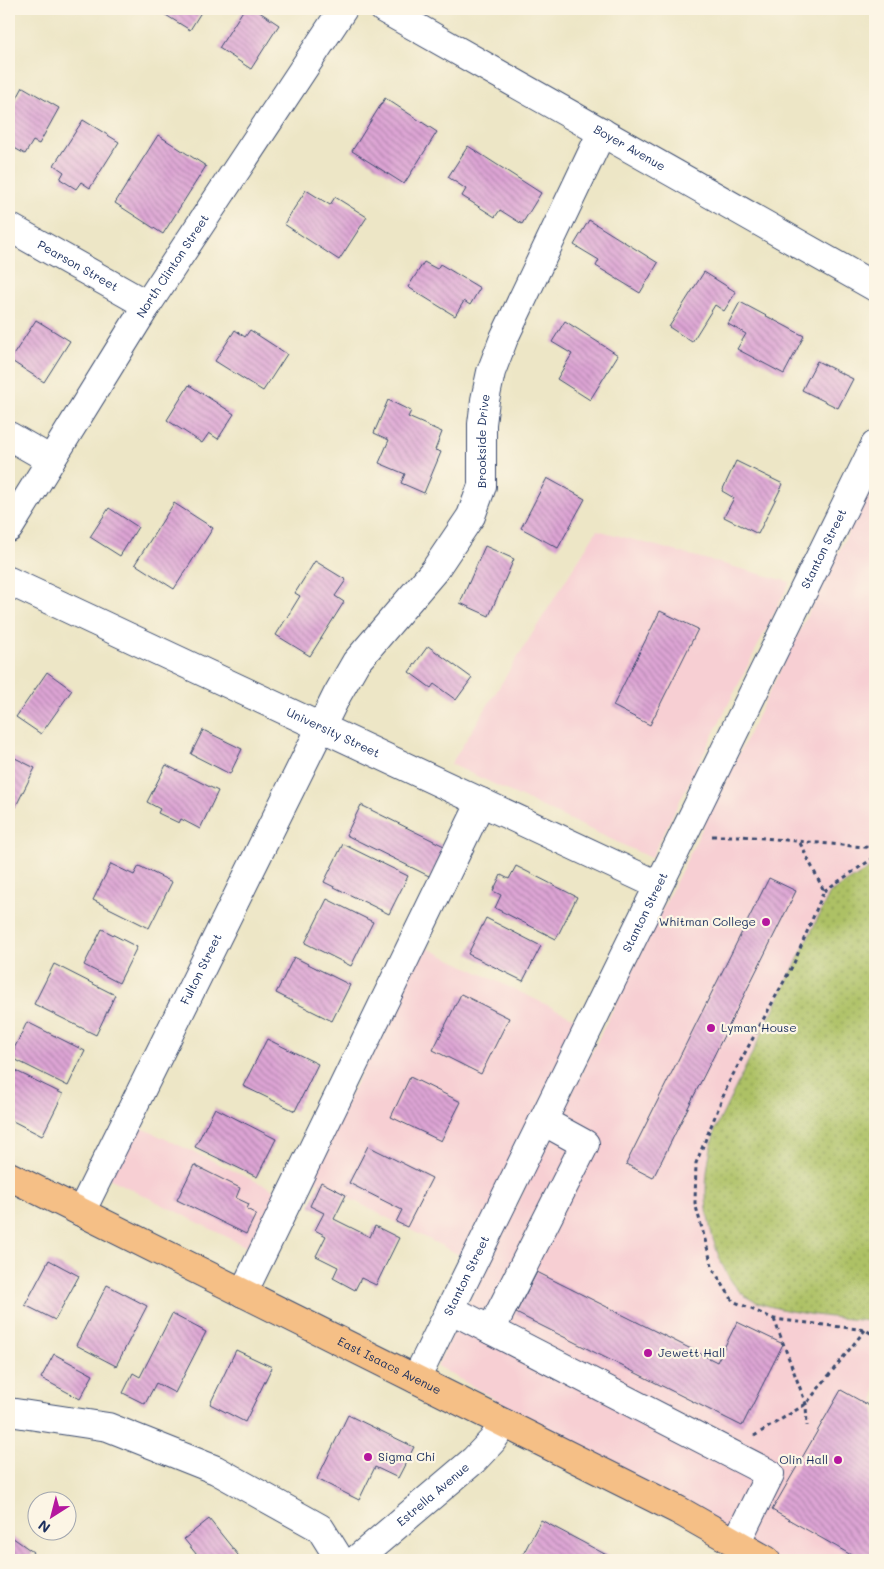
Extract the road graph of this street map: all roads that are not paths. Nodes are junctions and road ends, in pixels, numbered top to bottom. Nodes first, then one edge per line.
1 (343, 9) edge
2 (384, 9) edge
3 (602, 132) junction
4 (9, 227) edge
5 (875, 287) edge
6 (148, 305) junction
7 (9, 436) edge
8 (875, 445) edge
9 (50, 460) junction
10 (9, 528) edge
11 (9, 581) edge
12 (323, 727) junction
13 (481, 802) junction
14 (658, 885) junction
15 (543, 1121) junction
16 (9, 1176) edge
17 (81, 1212) junction
18 (243, 1293) junction
19 (450, 1309) junction
20 (491, 1330) junction
21 (416, 1379) junction
22 (9, 1412) edge
23 (504, 1423) junction
24 (736, 1543) junction
25 (340, 1560) edge
26 (356, 1560) edge
27 (766, 1560) edge

1 - 6 street, North Clinton Street
2 - 3 street, Boyer Avenue
3 - 5 street, Boyer Avenue
3 - 12 street, Brookside Drive
4 - 6 street, Pearson Street
6 - 9 street, North Clinton Street
7 - 9 street
8 - 14 street, Stanton Street
9 - 10 street, North Clinton Street
11 - 12 street, University Street
12 - 13 street, University Street
12 - 17 street, Fulton Street
13 - 14 street, University Street
13 - 18 street
14 - 15 street, Stanton Street
15 - 19 street, Stanton Street
15 - 20 street
16 - 17 main road, East Isaacs Avenue
17 - 18 main road, East Isaacs Avenue
18 - 21 main road, East Isaacs Avenue
19 - 20 street
19 - 21 street, Stanton Street
20 - 24 street
21 - 23 main road, East Isaacs Avenue
22 - 25 street
23 - 24 main road, East Isaacs Avenue
23 - 26 street, Estrella Avenue
24 - 27 main road, East Isaacs Avenue

